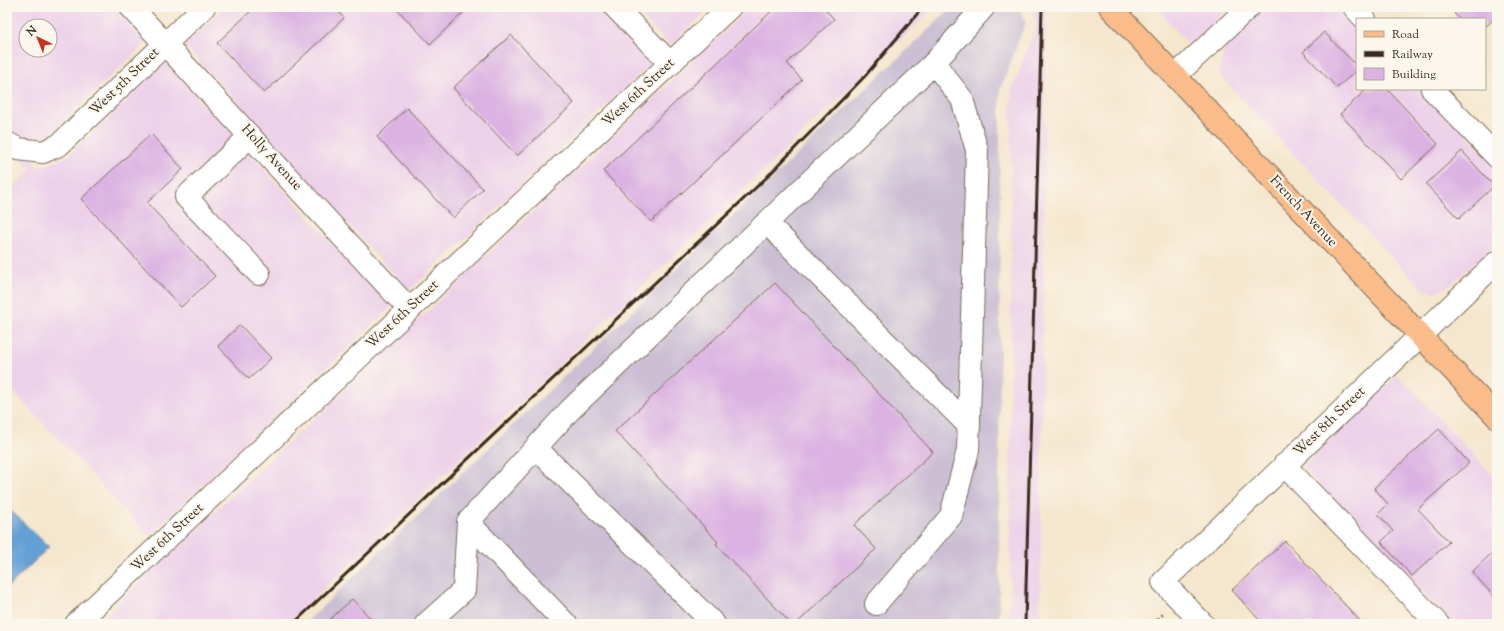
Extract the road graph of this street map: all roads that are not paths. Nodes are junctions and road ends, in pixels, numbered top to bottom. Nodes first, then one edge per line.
1 (131, 7) edge
2 (204, 7) edge
3 (615, 7) edge
4 (730, 7) edge
5 (984, 7) edge
6 (1110, 7) edge
7 (1249, 7) edge
8 (1354, 7) edge
9 (1364, 18) edge
10 (166, 43) junction
11 (934, 63) junction
12 (670, 64) junction
13 (1175, 76) junction
14 (1433, 90) edge
15 (250, 136) junction
16 (7, 143) edge
17 (1497, 157) edge
18 (767, 223) junction
19 (1497, 262) edge
20 (259, 274) dead end
21 (409, 310) junction
22 (1420, 335) junction
23 (1497, 417) edge
24 (969, 426) junction
25 (536, 448) junction
26 (1284, 465) junction
27 (468, 522) junction
28 (876, 604) dead end
29 (76, 624) edge
30 (426, 624) edge
31 (566, 624) edge
32 (714, 624) edge
33 (1203, 624) edge
34 (1438, 624) edge

1 - 10 street, Holly Avenue
2 - 10 street, West 5th Street
3 - 12 street
4 - 12 street, West 6th Street
5 - 11 street
6 - 13 main road, French Avenue
7 - 13 street
8 - 9 street
10 - 15 street, Holly Avenue
10 - 16 street, West 5th Street
11 - 18 street
11 - 24 street
12 - 21 street, West 6th Street
13 - 22 main road, French Avenue
14 - 17 street
15 - 20 street
15 - 21 street, Holly Avenue
18 - 24 street
18 - 25 street
19 - 22 street, West 8th Street
21 - 29 street, West 6th Street
22 - 23 main road, French Avenue
22 - 26 street, West 8th Street
24 - 28 street
25 - 27 street
25 - 32 street
26 - 33 street, West 8th Street
26 - 34 street
27 - 30 street
27 - 31 street

